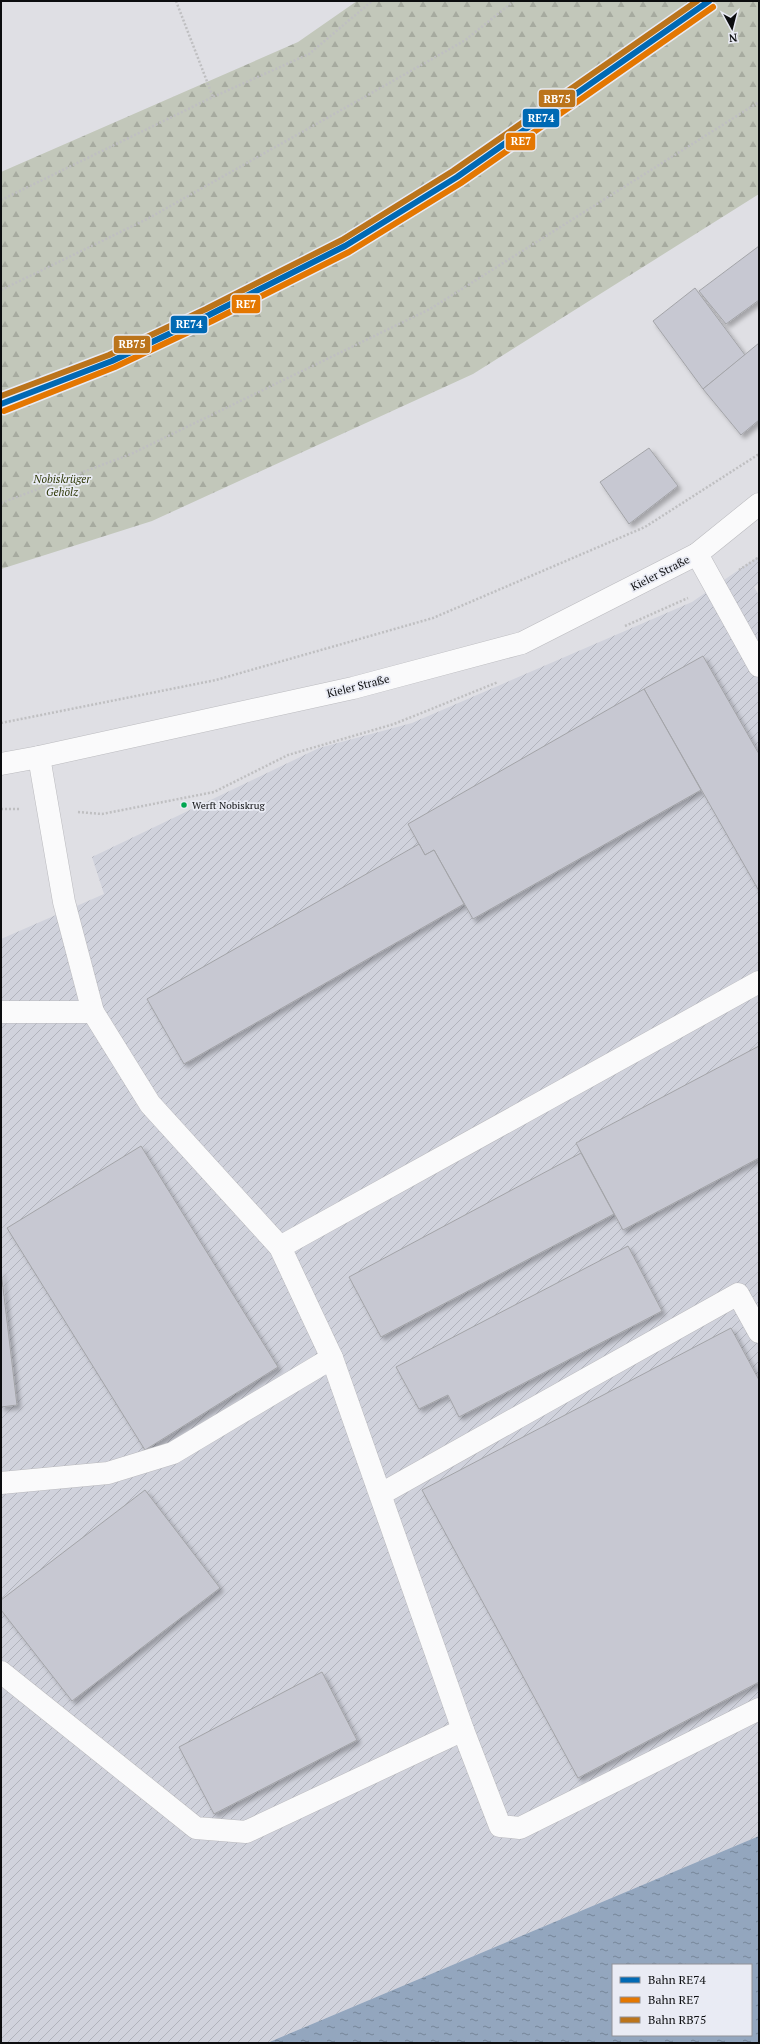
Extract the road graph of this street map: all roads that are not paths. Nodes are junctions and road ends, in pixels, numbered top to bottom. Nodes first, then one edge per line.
1 (759, 504) edge
2 (697, 554) junction
3 (759, 666) edge
4 (39, 757) junction
5 (1, 764) edge
6 (759, 982) edge
7 (1, 1012) edge
8 (93, 1012) junction
9 (280, 1247) junction
10 (759, 1332) edge
11 (332, 1358) junction
12 (1, 1483) edge
13 (381, 1494) junction
14 (1, 1672) edge
15 (759, 1710) edge
16 (464, 1730) junction

1 - 2 main road, Kieler Straße
2 - 3 main road, Kieler Straße
2 - 4 main road, Kieler Straße
4 - 5 main road, Kieler Straße
4 - 8 main road
6 - 9 main road
7 - 8 main road
8 - 9 main road
9 - 11 main road
10 - 13 main road
11 - 12 main road
11 - 13 main road
13 - 16 main road
14 - 16 main road
15 - 16 main road

